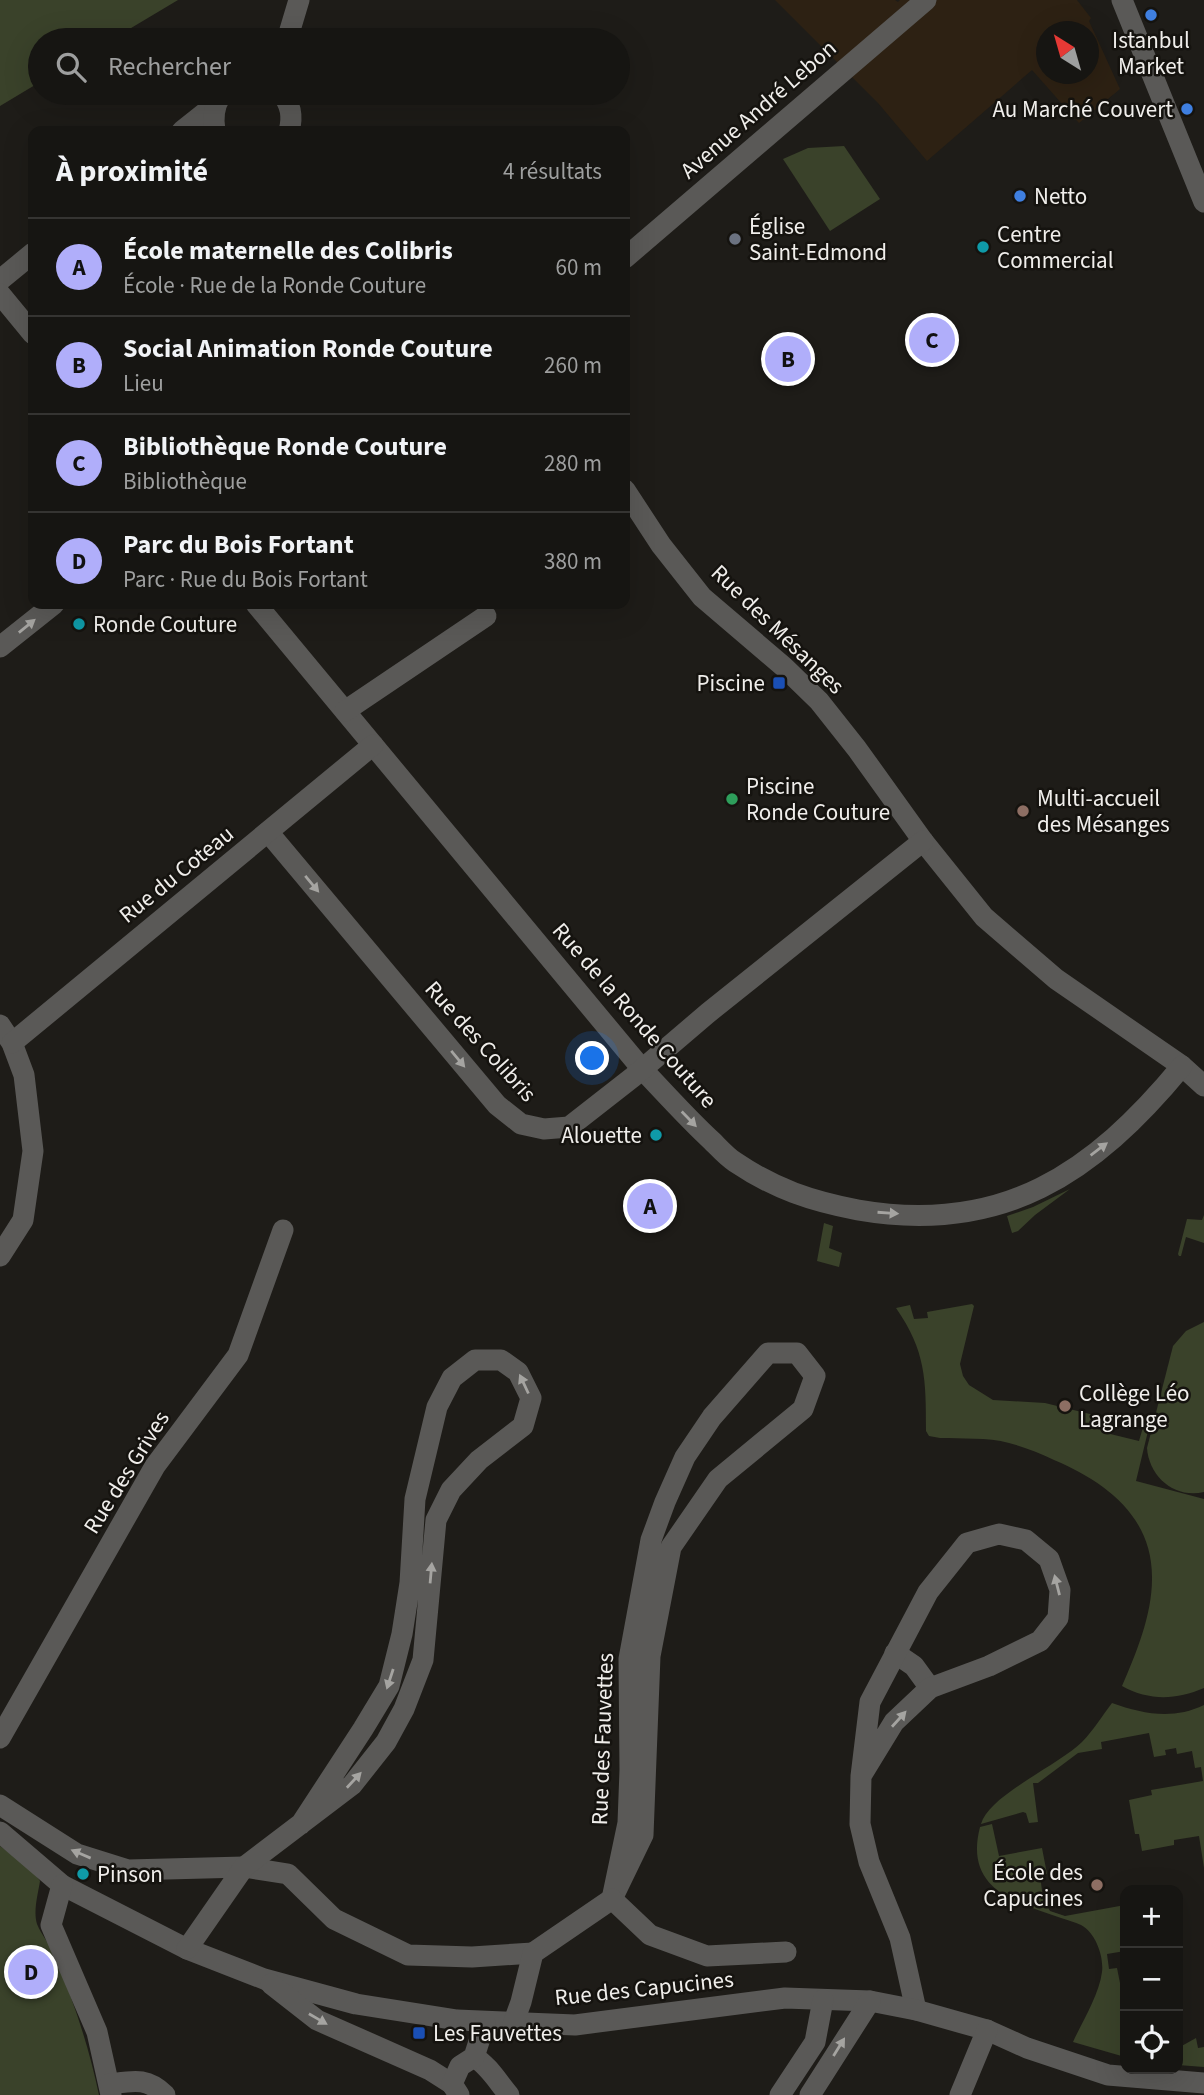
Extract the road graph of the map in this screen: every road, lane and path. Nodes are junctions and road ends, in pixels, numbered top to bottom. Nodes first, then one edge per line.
1 (299, 0) edge
2 (926, 0) edge
3 (1122, 0) edge
4 (291, 28) edge
5 (211, 105) edge
6 (217, 105) edge
7 (288, 105) edge
8 (188, 126) edge
9 (214, 126) edge
10 (290, 126) edge
11 (1204, 202) edge
12 (630, 254) edge
13 (28, 257) edge
14 (0, 280) edge
15 (0, 294) edge
16 (28, 328) edge
17 (630, 498) edge
18 (48, 609) edge
19 (260, 609) edge
20 (486, 617) dead end
21 (0, 648) edge
22 (345, 711) junction
23 (373, 745) junction
24 (268, 832) junction
25 (923, 841) junction
26 (6, 1034) edge
27 (1182, 1066) junction
28 (642, 1069) junction
29 (1204, 1086) edge
30 (283, 1230) dead end
31 (0, 1256) edge
32 (665, 1502) junction
33 (695, 1511) junction
34 (413, 1517) junction
35 (436, 1520) junction
36 (661, 1544) junction
37 (402, 1634) junction
38 (425, 1640) junction
39 (895, 1653) junction
40 (930, 1688) junction
41 (0, 1738) edge
42 (861, 1776) junction
43 (0, 1805) edge
44 (301, 1824) junction
45 (0, 1832) edge
46 (244, 1867) junction
47 (61, 1885) junction
48 (612, 1899) junction
49 (187, 1949) junction
50 (786, 1952) dead end
51 (533, 1953) junction
52 (264, 1979) junction
53 (823, 2000) junction
54 (870, 2001) junction
55 (916, 2010) junction
56 (485, 2023) junction
57 (513, 2024) junction
58 (987, 2030) junction
59 (474, 2057) junction
60 (1204, 2083) edge
61 (455, 2089) edge
62 (110, 2090) edge
63 (504, 2094) edge
64 (165, 2095) edge
65 (780, 2095) edge
66 (810, 2095) edge
67 (960, 2095) edge

1 - 4 street
2 - 12 street, Avenue André Lebon
3 - 11 street
5 - 8 street
6 - 9 street
7 - 10 street
13 - 14 street
15 - 16 street
17 - 25 street, Rue des Mésanges
21 -> 18 street
19 - 22 street, Rue de la Ronde Couture
20 - 22 street
22 - 23 street, Rue de la Ronde Couture
23 - 24 street, Rue du Coteau
23 - 28 street, Rue de la Ronde Couture
24 - 26 street, Rue du Coteau
24 -> 28 street, Rue des Colibris
25 - 27 street, Rue des Mésanges
25 - 28 street, Rue des Colibris
26 - 31 street
28 -> 27 street, Rue de la Ronde Couture
27 - 29 street, Rue des Mésanges
30 - 41 street, Rue des Grives
32 - 33 street
32 - 33 street, Rue des Fauvettes
32 - 36 street, Rue des Fauvettes
33 - 36 street, Rue des Fauvettes
34 - 35 street
35 -> 34 street
34 - 37 street
38 -> 35 street
36 - 48 street, Rue des Fauvettes
37 - 38 street
37 -> 44 street
44 -> 38 street
39 - 40 street
40 -> 39 street
39 - 42 street
42 -> 40 street
42 - 55 street
46 -> 43 street
44 - 46 street
45 - 47 street, Rue des Capucines
46 - 49 street
46 - 51 street
47 - 49 street, Rue des Capucines
47 - 62 street
48 - 50 street
48 - 51 street, Rue des Fauvettes
49 - 52 street, Rue des Capucines
51 - 57 street
52 - 56 street, Rue des Capucines
52 -> 61 street
53 - 54 street, Rue des Capucines
53 - 57 street, Rue des Capucines
53 - 65 street
54 - 55 street, Rue des Capucines
66 -> 54 street
55 - 58 street, Rue des Capucines
56 - 57 street, Rue des Capucines
56 - 59 street
58 - 60 street, Rue des Capucines
58 - 67 street
59 - 61 street
59 - 63 street
62 - 64 street

